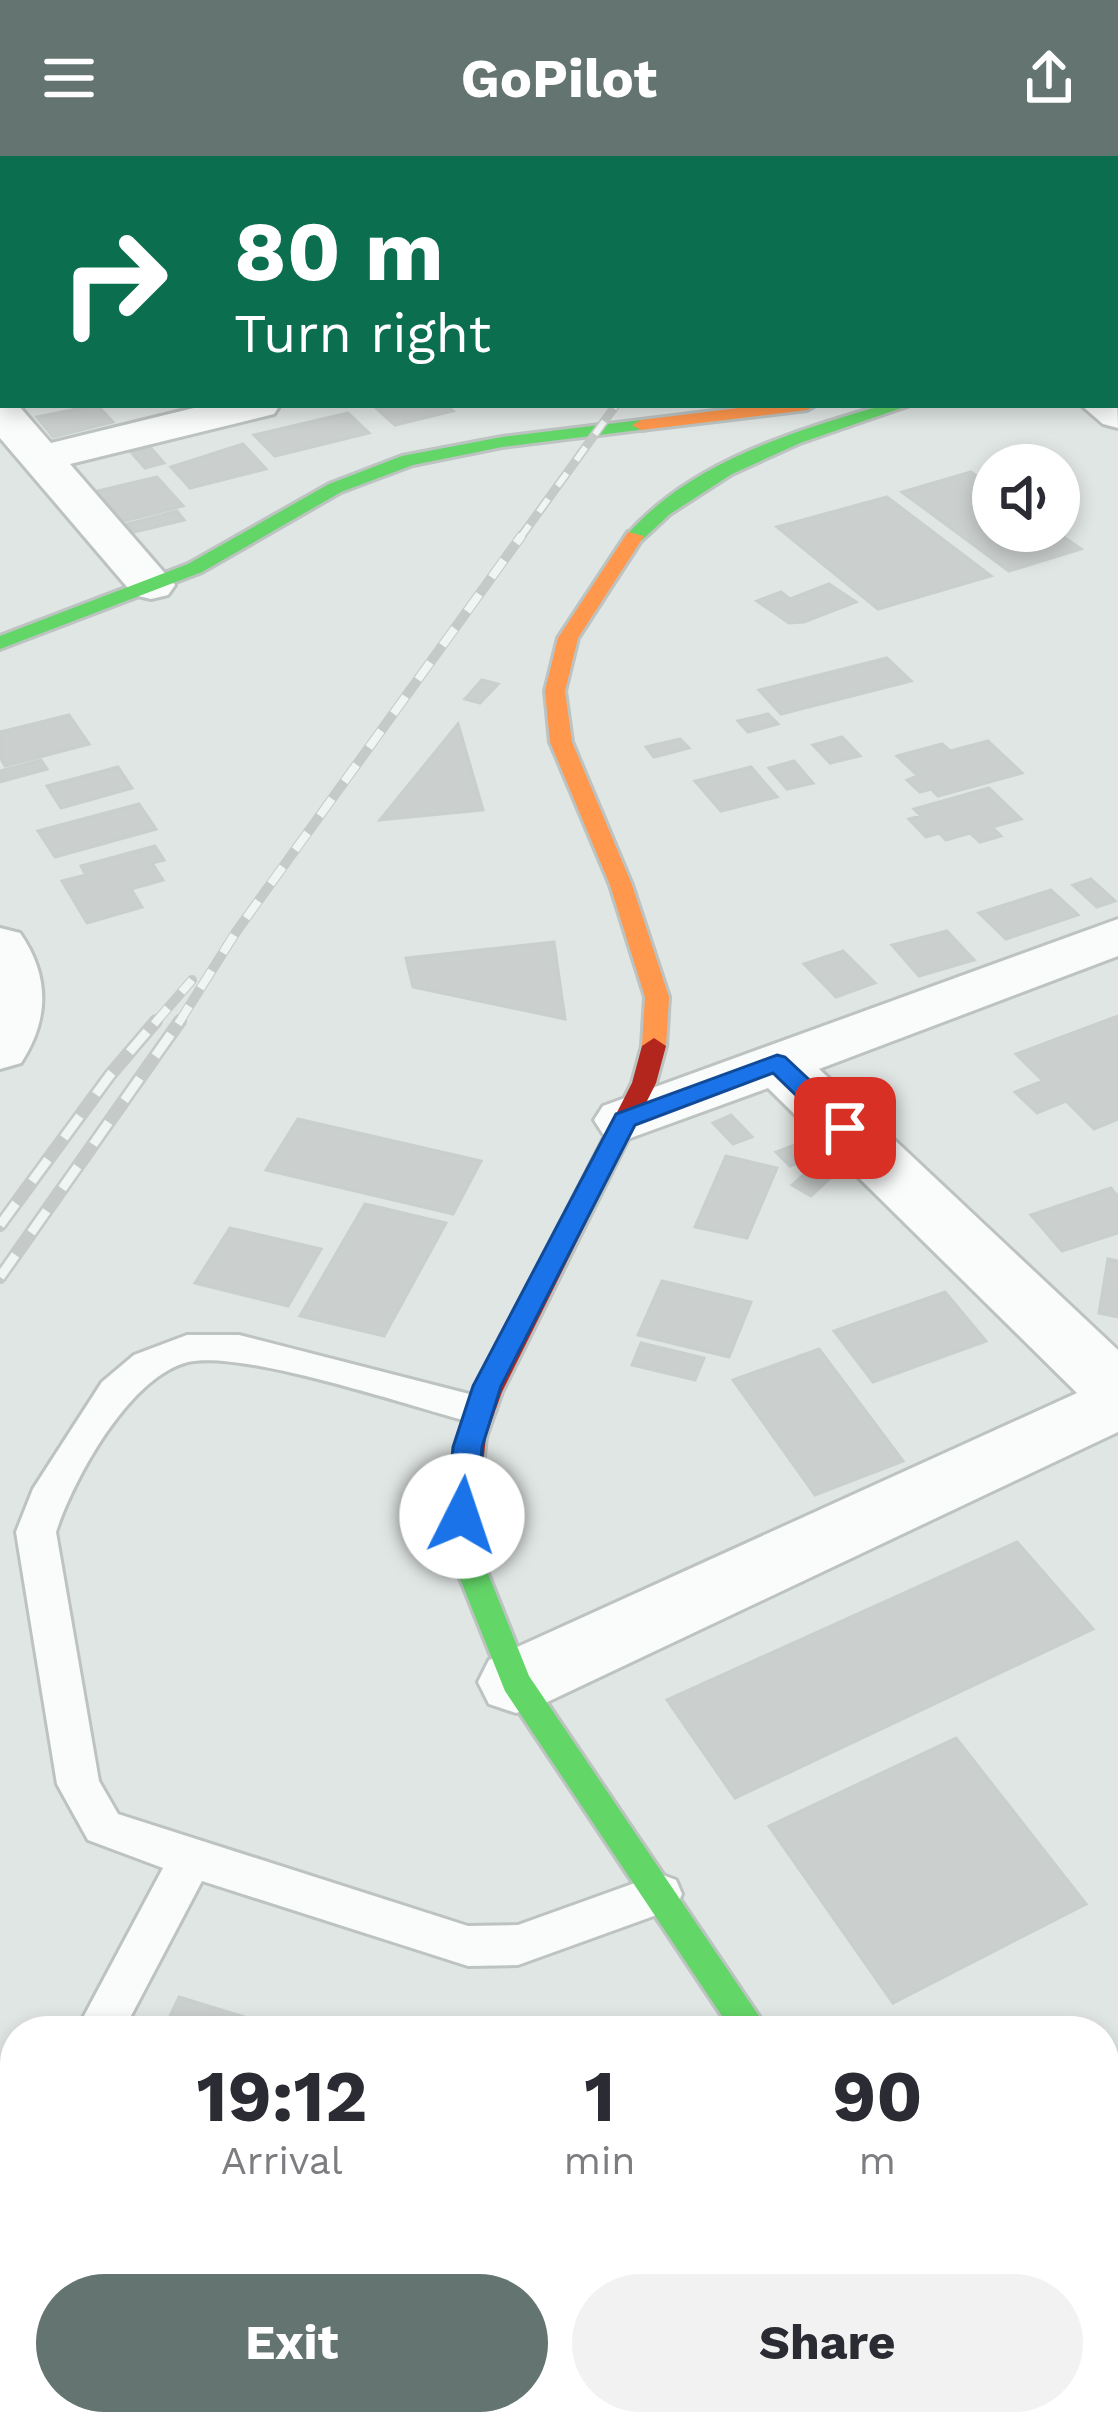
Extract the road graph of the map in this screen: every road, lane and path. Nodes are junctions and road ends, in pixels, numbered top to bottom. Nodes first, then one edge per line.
1 (246, 408) edge
2 (782, 408) edge
3 (892, 408) edge
4 (0, 411) edge
5 (41, 458) junction
6 (151, 586) junction
7 (0, 643) edge
8 (1118, 936) edge
9 (0, 945) edge
10 (0, 1049) edge
11 (777, 1063) junction
12 (625, 1120) junction
13 (1118, 1391) edge
14 (1118, 1403) edge
15 (477, 1410) junction
16 (516, 1682) junction
17 (190, 1860) junction
18 (660, 1894) junction
19 (107, 2016) edge
20 (742, 2016) edge

1 - 5 street
2 - 6 street
3 - 12 street
4 - 5 street
5 - 6 street
6 - 7 street
8 - 11 street
9 - 10 street
11 - 12 street
11 - 13 street
12 - 15 street
14 - 16 street
15 - 16 street
15 - 17 lane
16 - 18 street
17 - 18 lane
17 - 19 lane
18 - 20 street

